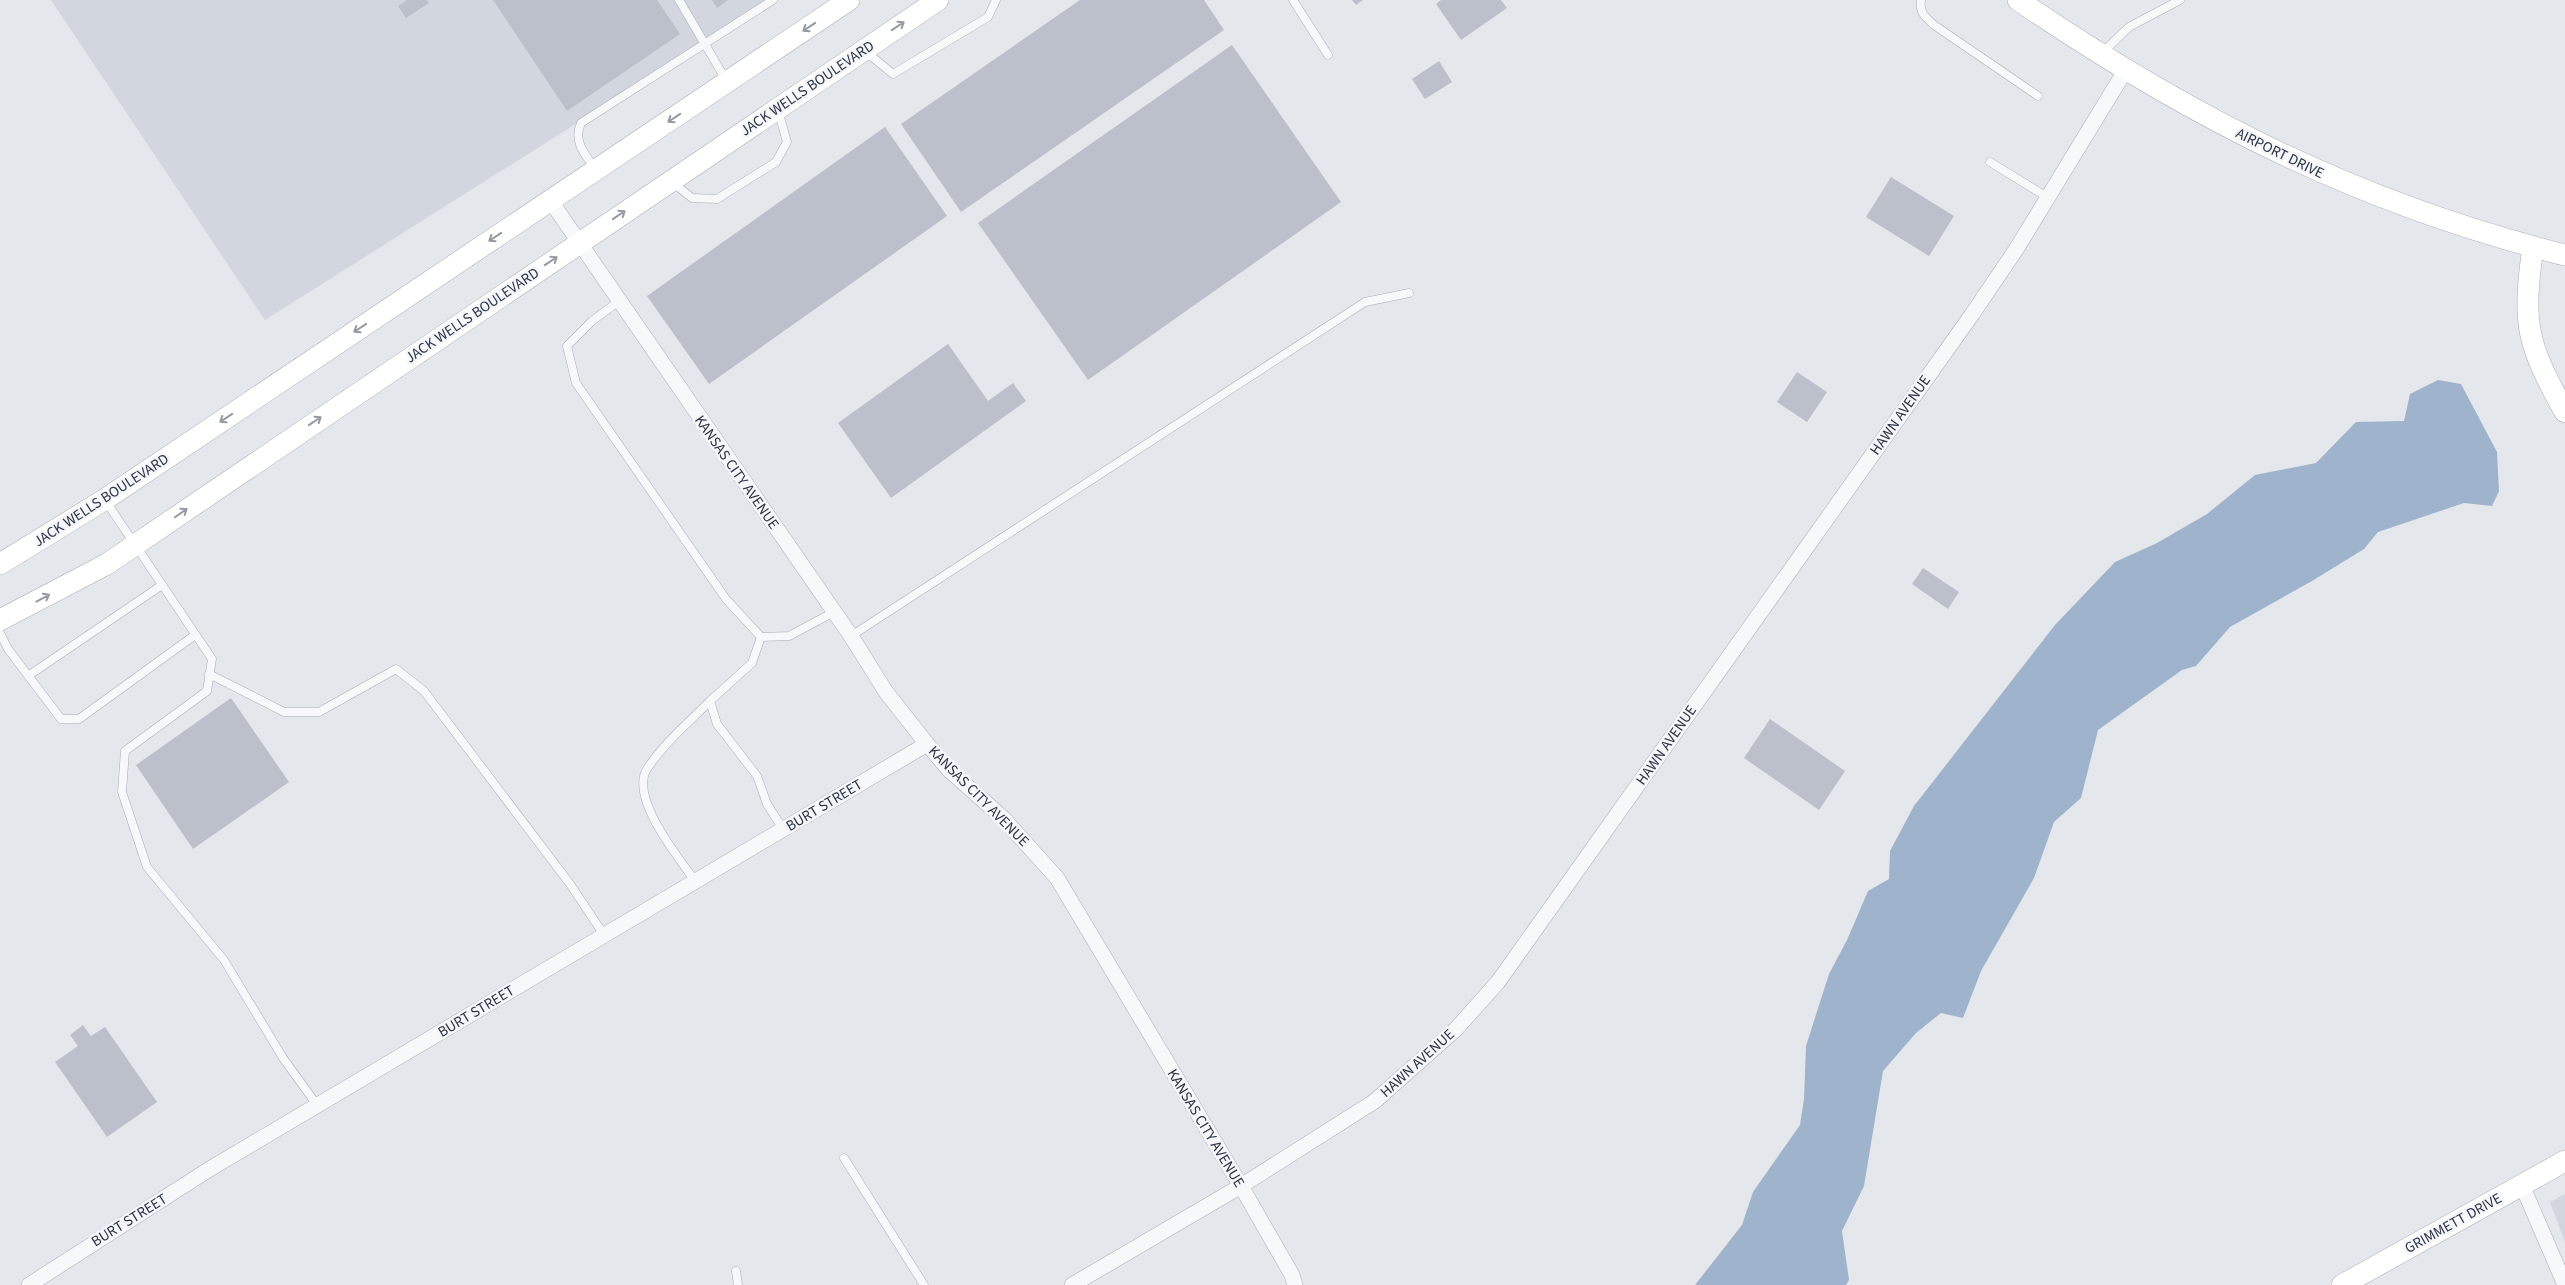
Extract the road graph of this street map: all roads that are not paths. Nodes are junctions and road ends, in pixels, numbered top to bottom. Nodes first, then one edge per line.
1 (679, 0) edge
2 (773, 0) edge
3 (849, 0) edge
4 (938, 0) edge
5 (996, 0) edge
6 (1293, 0) edge
7 (1922, 0) edge
8 (2018, 0) edge
9 (2180, 0) edge
10 (706, 44) junction
11 (864, 50) junction
12 (1328, 55) dead end
13 (2099, 55) junction
14 (2125, 70) junction
15 (727, 82) junction
16 (2038, 96) dead end
17 (777, 108) junction
18 (1990, 162) dead end
19 (596, 170) junction
20 (670, 181) junction
21 (2048, 197) junction
22 (550, 200) junction
23 (578, 243) junction
24 (2533, 247) junction
25 (2565, 255) edge
26 (1410, 293) dead end
27 (619, 301) junction
28 (2565, 412) edge
29 (104, 500) junction
30 (135, 545) junction
31 (0, 564) edge
32 (162, 586) junction
33 (834, 612) junction
34 (0, 620) edge
35 (0, 633) edge
36 (195, 635) junction
37 (851, 636) junction
38 (761, 637) junction
39 (209, 674) junction
40 (28, 676) junction
41 (710, 701) junction
42 (927, 744) junction
43 (783, 829) junction
44 (695, 881) junction
45 (604, 935) junction
46 (317, 1105) junction
47 (844, 1158) dead end
48 (2565, 1161) edge
49 (2522, 1185) junction
50 (1241, 1186) junction
51 (736, 1271) dead end
52 (29, 1285) edge
53 (738, 1285) edge
54 (924, 1285) edge
55 (1072, 1285) edge
56 (1295, 1285) edge
57 (2342, 1285) edge
58 (2565, 1285) edge

1 - 10 lane
2 - 10 lane
3 -> 15 street, JACK WELLS BOULEVARD
11 -> 4 street, JACK WELLS BOULEVARD
5 - 11 lane
6 - 12 lane
7 - 16 lane
8 - 13 street, AIRPORT DRIVE
9 - 13 lane
10 - 15 lane
10 - 19 lane
11 - 17 street, JACK WELLS BOULEVARD
13 - 14 street, AIRPORT DRIVE
14 - 21 street, HAWN AVENUE
14 - 24 street, AIRPORT DRIVE
15 -> 19 street, JACK WELLS BOULEVARD
17 - 20 street, JACK WELLS BOULEVARD
17 - 20 lane
18 - 21 lane
19 - 22 street, JACK WELLS BOULEVARD
23 -> 20 street, JACK WELLS BOULEVARD
21 - 50 street, HAWN AVENUE
22 - 23 street, KANSAS CITY AVENUE
22 -> 29 street, JACK WELLS BOULEVARD
23 - 27 street, KANSAS CITY AVENUE
30 -> 23 street, JACK WELLS BOULEVARD
24 - 25 street, AIRPORT DRIVE
24 - 28 street
26 - 37 lane
27 - 33 street, KANSAS CITY AVENUE
27 - 38 lane
29 - 30 lane
29 - 31 street, JACK WELLS BOULEVARD
30 - 32 lane
34 -> 30 street, JACK WELLS BOULEVARD
32 - 36 lane
32 - 40 lane
33 - 37 street, KANSAS CITY AVENUE
33 - 38 lane
35 - 40 lane
36 - 39 lane
36 - 40 lane
37 - 42 street, KANSAS CITY AVENUE
38 - 41 lane
39 - 45 lane
39 - 46 lane
41 - 43 lane
41 - 44 lane
42 - 43 street, BURT STREET
42 - 50 street, KANSAS CITY AVENUE
43 - 44 street, BURT STREET
44 - 45 street, BURT STREET
45 - 46 street, BURT STREET
46 - 52 street, BURT STREET
47 - 54 lane
48 - 49 street, GRIMMETT DRIVE
49 - 57 street, GRIMMETT DRIVE
49 - 58 street
50 - 55 street, HAWN AVENUE
50 - 56 street, KANSAS CITY AVENUE
51 - 53 lane

